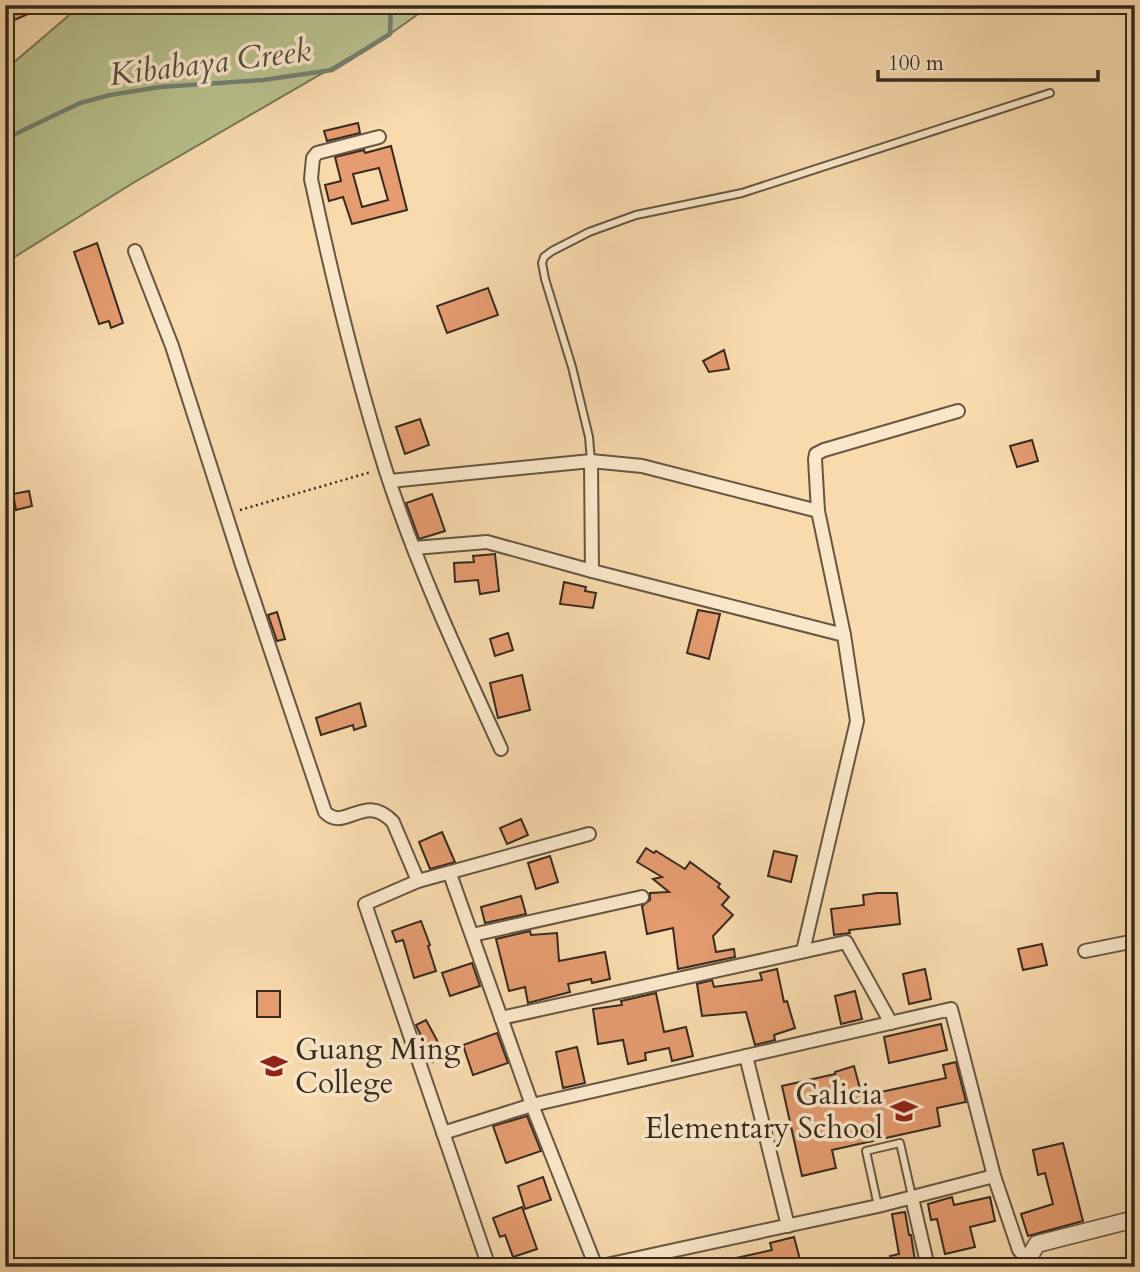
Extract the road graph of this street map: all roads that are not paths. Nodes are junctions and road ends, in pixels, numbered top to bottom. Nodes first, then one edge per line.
1 (1050, 93) dead end
2 (379, 137) dead end
3 (135, 251) dead end
4 (958, 411) dead end
5 (591, 461) junction
6 (387, 475) junction
7 (818, 511) junction
8 (414, 548) junction
9 (592, 571) junction
10 (844, 635) junction
11 (501, 749) dead end
12 (589, 834) dead end
13 (450, 874) junction
14 (418, 881) junction
15 (642, 897) dead end
16 (472, 935) junction
17 (1135, 941) edge
18 (803, 951) junction
19 (1084, 951) dead end
20 (501, 1018) junction
21 (891, 1023) junction
22 (746, 1056) junction
23 (532, 1105) junction
24 (443, 1133) junction
25 (994, 1176) junction
26 (912, 1198) junction
27 (878, 1206) junction
28 (1135, 1219) edge
29 (788, 1226) junction
30 (1027, 1263) edge
31 (489, 1267) edge
32 (597, 1267) edge
33 (928, 1267) edge

1 - 5 lane
2 - 6 street
3 - 14 street
4 - 7 street
5 - 6 street
5 - 7 street
5 - 9 street
6 - 8 street
7 - 10 street
8 - 9 street
8 - 11 street
9 - 10 street
10 - 18 street
12 - 13 street
13 - 14 street
13 - 16 street
14 - 24 street
15 - 16 street
16 - 20 street
17 - 19 street
18 - 20 street
18 - 21 street
20 - 23 street
21 - 22 street
21 - 25 street
22 - 23 street
22 - 29 street
23 - 24 street
23 - 32 street
24 - 31 street
25 - 26 street
25 - 30 street
26 - 27 street
26 - 27 lane
26 - 33 street
27 - 29 street
28 - 30 street
29 - 32 street

